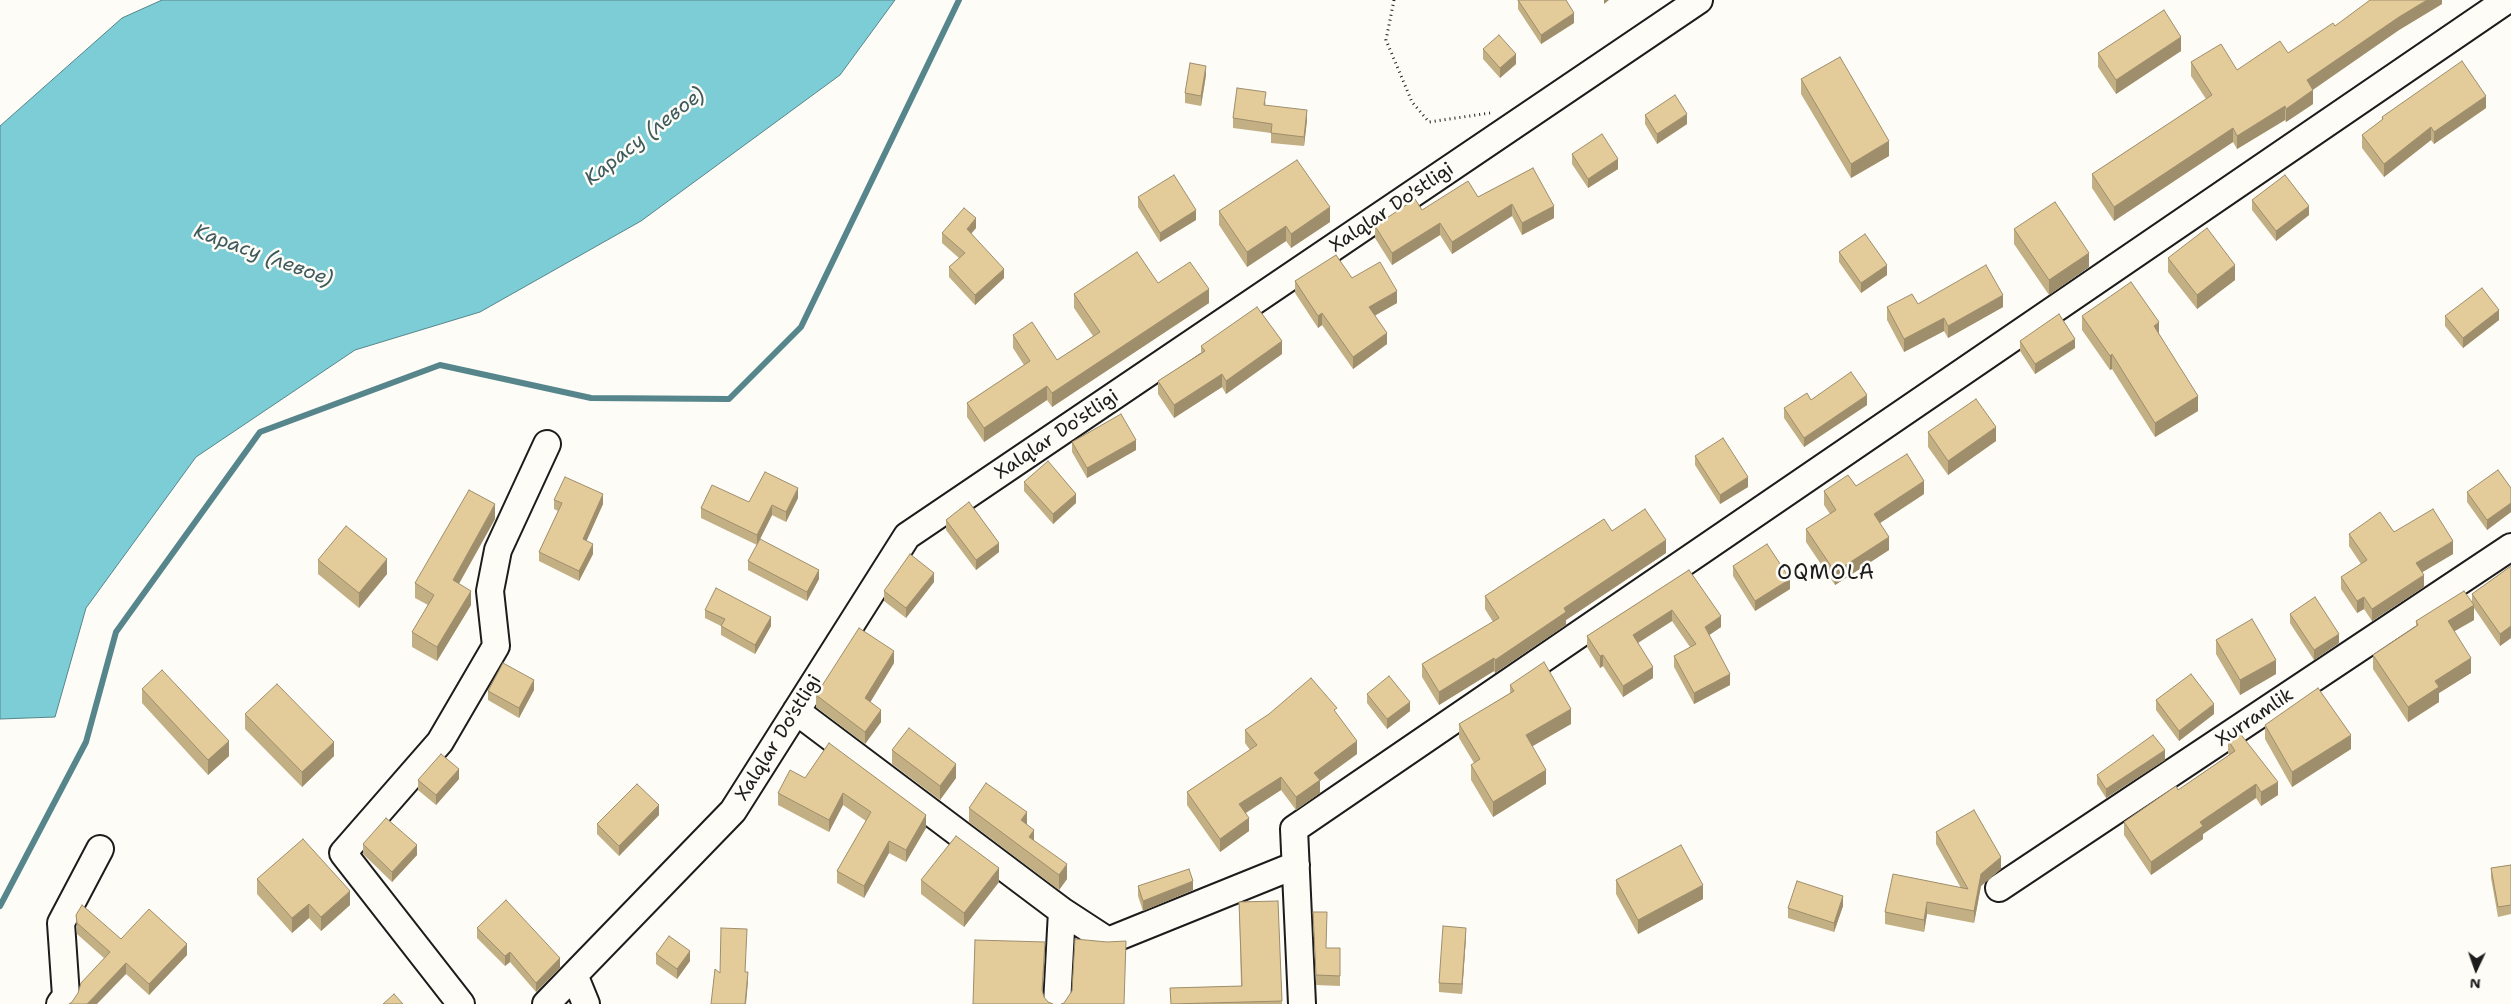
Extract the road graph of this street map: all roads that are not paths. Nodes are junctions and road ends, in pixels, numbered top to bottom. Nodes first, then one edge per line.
1 (1699, 0) edge
2 (2507, 0) edge
3 (546, 444) dead end
4 (2511, 547) edge
5 (796, 711) junction
6 (100, 849) dead end
7 (1296, 865) junction
8 (1999, 888) dead end
9 (1062, 911) junction
10 (574, 977) junction
11 (60, 1004) edge
12 (461, 1004) edge
13 (546, 1004) edge
14 (586, 1004) edge
15 (1057, 1004) edge
16 (1302, 1004) edge

1 - 5 street, Xalqlar Do'stligi
2 - 7 street
3 - 12 street
4 - 8 street, Xurramlik
5 - 9 street
5 - 10 street, Xalqlar Do'stligi
6 - 11 street
7 - 9 street
7 - 16 street
9 - 15 street
10 - 13 street, Xalqlar Do'stligi
10 - 14 street

